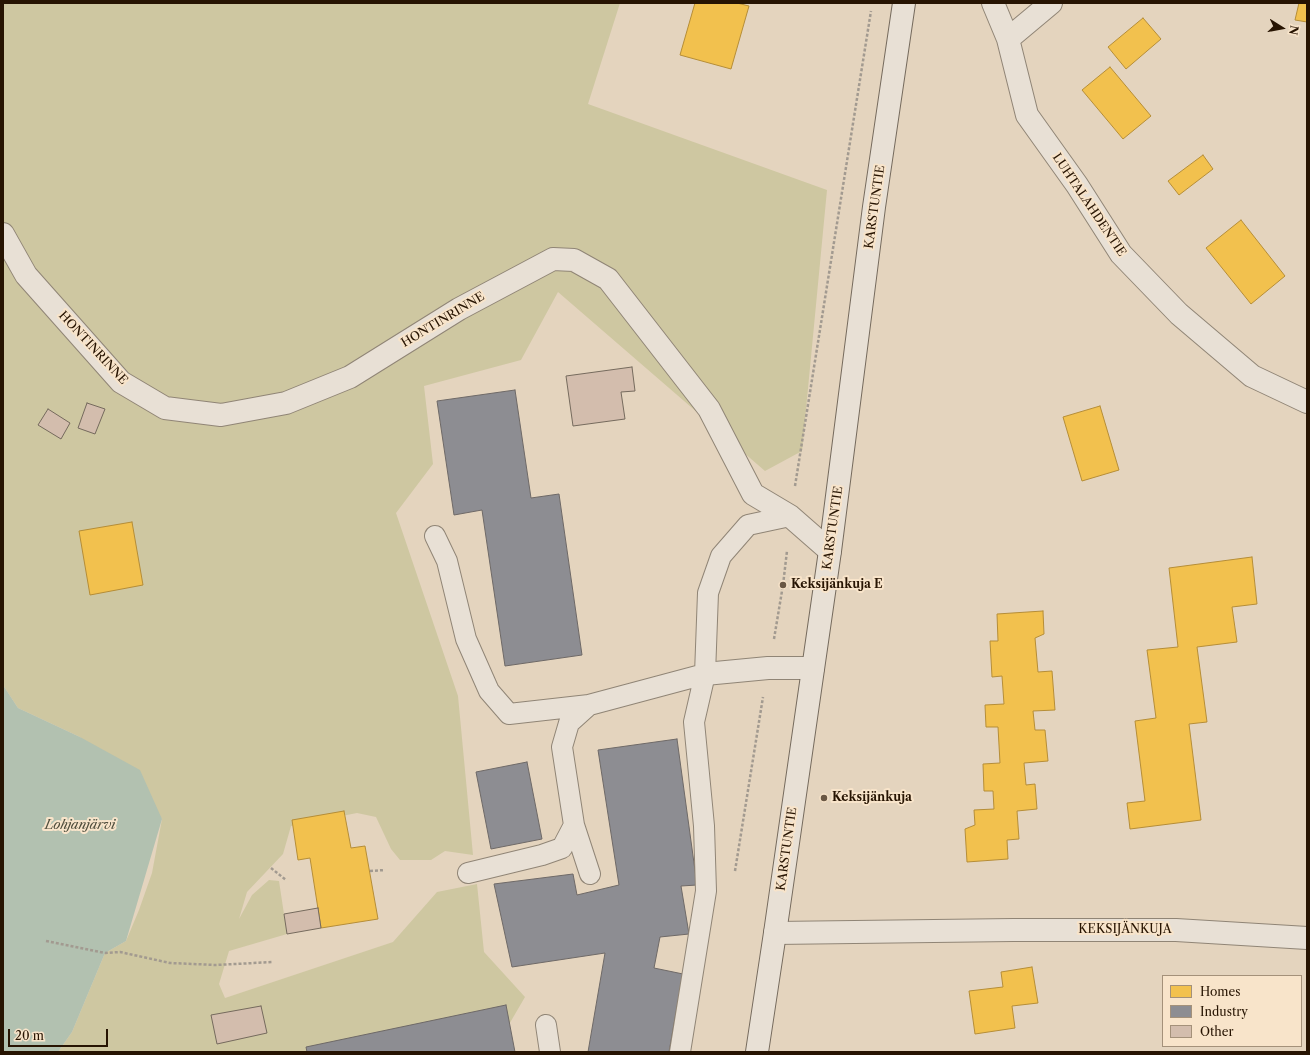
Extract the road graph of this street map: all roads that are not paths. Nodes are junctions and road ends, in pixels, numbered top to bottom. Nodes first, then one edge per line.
1 (904, 3) edge
2 (993, 3) edge
3 (1051, 3) edge
4 (1008, 39) junction
5 (3, 234) edge
6 (1307, 402) edge
7 (790, 516) junction
8 (435, 536) dead end
9 (830, 551) junction
10 (813, 668) junction
11 (705, 674) junction
12 (589, 705) junction
13 (574, 825) junction
14 (468, 873) dead end
15 (590, 874) dead end
16 (775, 933) junction
17 (1307, 938) edge
18 (546, 1025) dead end
19 (550, 1052) edge
20 (680, 1052) edge
21 (757, 1052) edge

1 - 9 street, KARSTUNTIE
2 - 4 street, LUHTALAHDENTIE
3 - 4 street
4 - 6 street, LUHTALAHDENTIE
5 - 7 street, HONTINRINNE
7 - 9 street, HONTINRINNE
7 - 11 lane
8 - 12 lane
9 - 10 street, KARSTUNTIE
10 - 11 street
10 - 16 street, KARSTUNTIE
11 - 12 lane
11 - 20 lane
12 - 13 lane
13 - 14 lane
13 - 15 lane
16 - 17 street, KEKSIJÄNKUJA
16 - 21 street, KARSTUNTIE
18 - 19 lane

